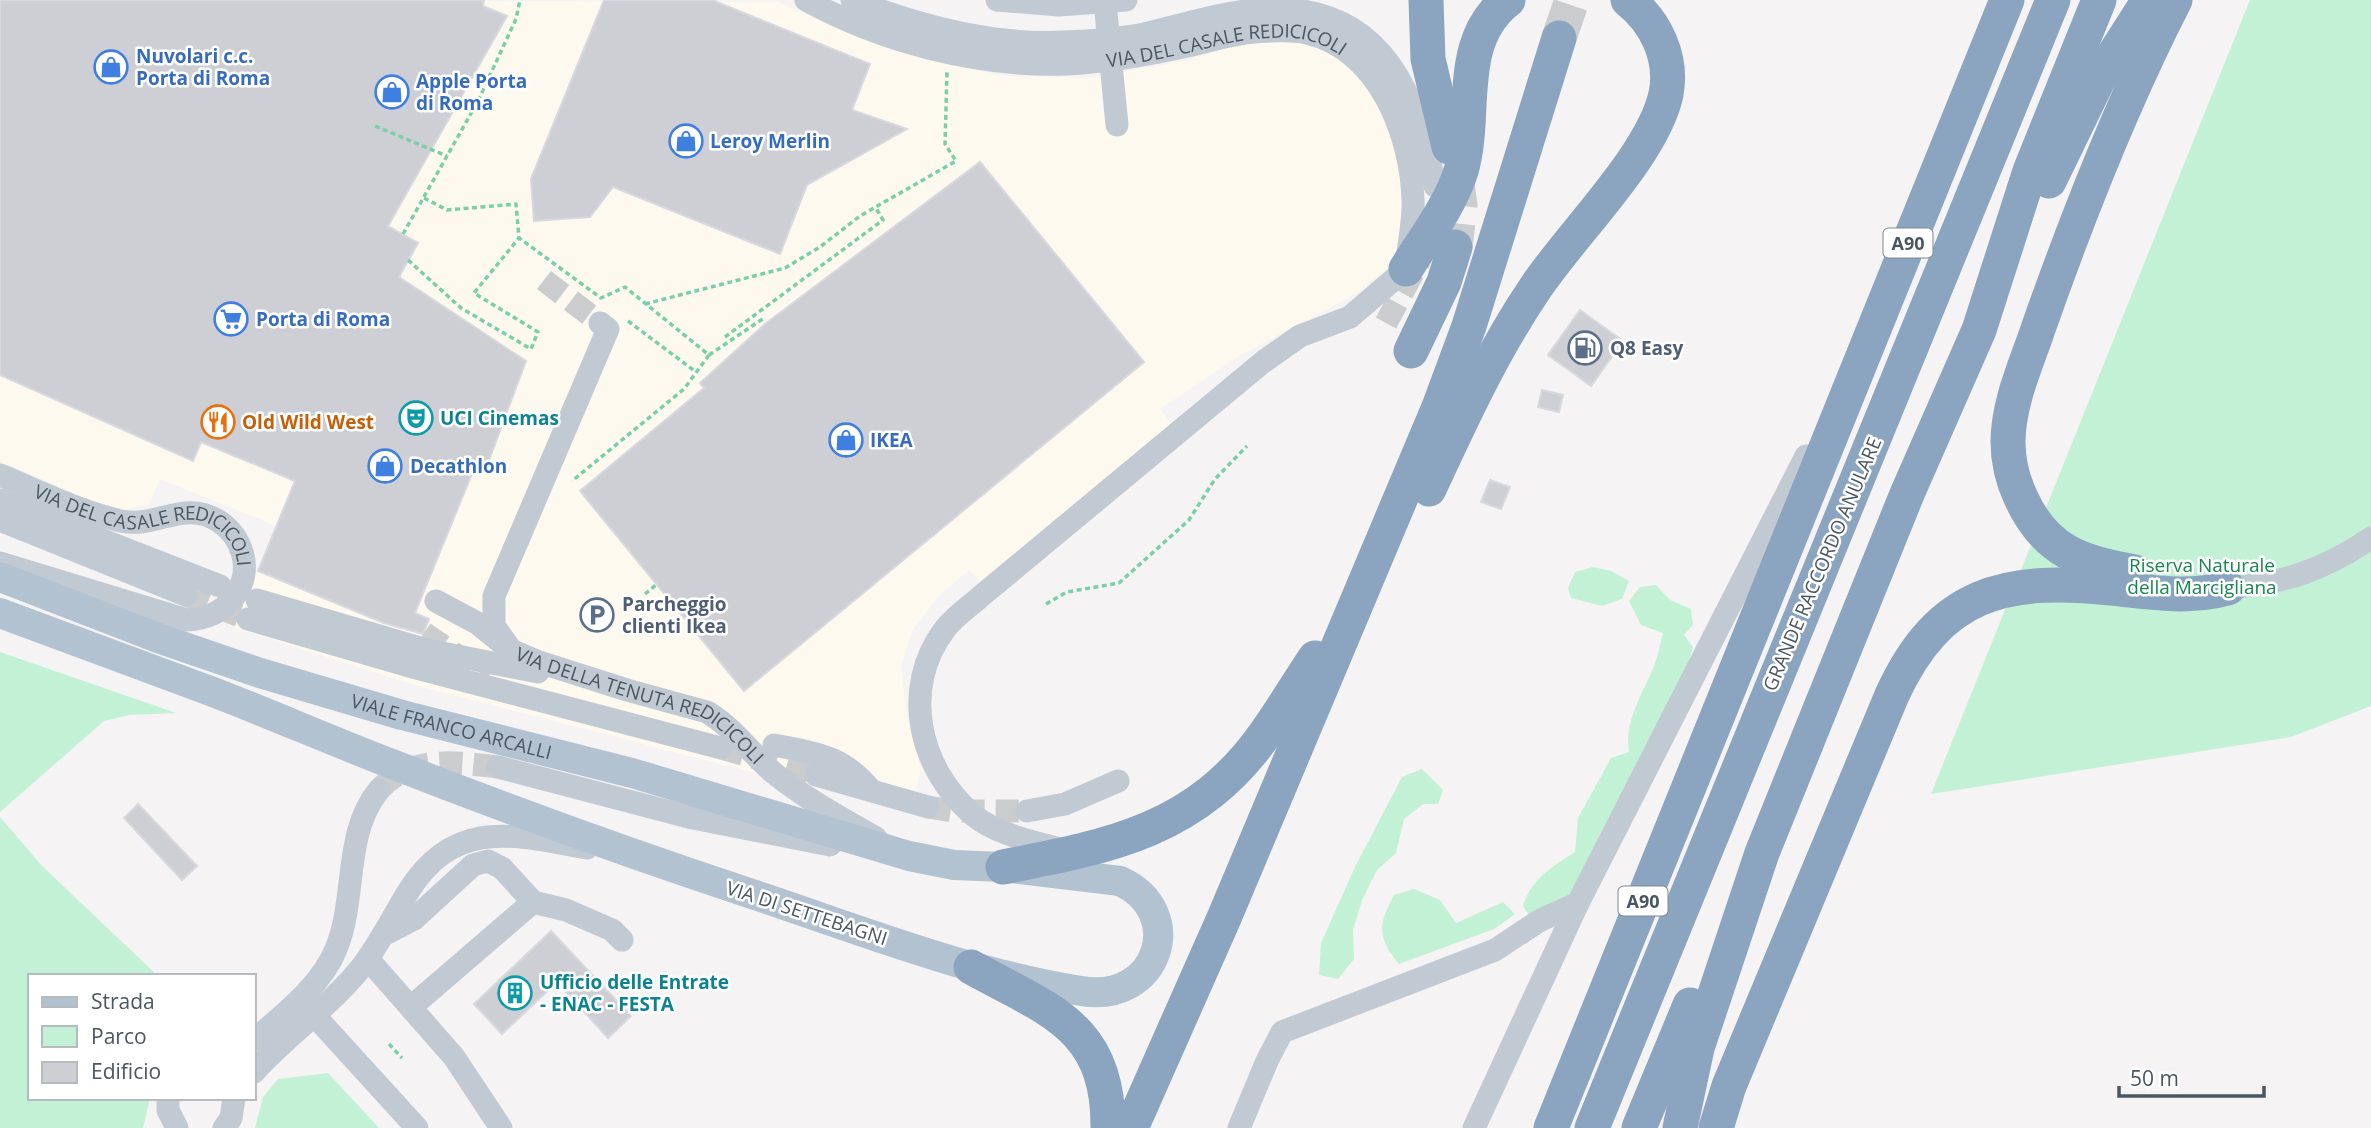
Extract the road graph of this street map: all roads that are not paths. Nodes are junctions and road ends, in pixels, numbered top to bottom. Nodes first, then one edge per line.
1 (806, 0) edge
2 (852, 0) edge
3 (997, 0) edge
4 (1426, 0) edge
5 (1508, 0) edge
6 (1628, 0) edge
7 (2007, 0) edge
8 (2053, 0) edge
9 (2099, 0) edge
10 (2149, 0) edge
11 (2175, 0) edge
12 (1115, 1) edge
13 (1559, 38) tunnel mouth
14 (1117, 125) dead end
15 (1449, 147) tunnel mouth
16 (1435, 186) tunnel mouth
17 (1455, 247) tunnel mouth
18 (1406, 269) junction
19 (1893, 280) junction
20 (612, 324) road end
21 (1979, 330) junction
22 (1411, 351) dead end
23 (0, 475) edge
24 (10, 497) edge
25 (0, 510) edge
26 (0, 520) edge
27 (52, 527) dead end
28 (2371, 538) edge
29 (0, 563) edge
30 (161, 569) dead end
31 (0, 577) edge
32 (1363, 585) junction
33 (2228, 588) junction
34 (436, 601) dead end
35 (0, 613) edge
36 (511, 650) junction
37 (488, 677) tunnel mouth
38 (626, 690) junction
39 (774, 745) dead end
40 (498, 767) tunnel mouth
41 (816, 775) tunnel mouth
42 (1118, 781) dead end
43 (379, 790) tunnel mouth
44 (872, 791) junction
45 (928, 807) tunnel mouth
46 (1027, 811) tunnel mouth
47 (1073, 853) junction
48 (1762, 853) junction
49 (909, 856) junction
50 (643, 858) junction
51 (1003, 867) junction
52 (534, 902) junction
53 (1578, 903) junction
54 (1224, 918) junction
55 (383, 935) junction
56 (622, 940) dead end
57 (368, 960) junction
58 (971, 967) junction
59 (411, 1007) junction
60 (314, 1015) junction
61 (256, 1038) edge
62 (256, 1070) edge
63 (168, 1100) edge
64 (234, 1100) edge
65 (177, 1128) edge
66 (225, 1128) edge
67 (417, 1128) edge
68 (501, 1128) edge
69 (1108, 1128) edge
70 (1131, 1128) edge
71 (1239, 1128) edge
72 (1474, 1128) edge
73 (1551, 1128) edge
74 (1592, 1128) edge
75 (1639, 1128) edge
76 (1680, 1128) edge
77 (1716, 1128) edge

1 - 18 street, VIA DEL CASALE REDICICOLI
2 - 16 street
3 - 12 street
4 - 15 highway
5 - 18 highway
6 - 54 highway
7 - 19 highway, GRANDE RACCORDO ANULARE / A90
8 - 74 highway, GRANDE RACCORDO ANULARE / A90
9 - 21 highway
10 - 21 highway
11 - 33 highway
12 - 14 street
13 - 32 highway
17 - 22 highway
18 - 47 street
19 - 53 street
19 - 73 highway, GRANDE RACCORDO ANULARE / A90
20 - 36 street, VIA DELLA TENUTA REDICICOLI
21 - 48 highway
23 - 29 street, VIA DEL CASALE REDICICOLI
24 - 24 street
25 - 27 street
26 - 30 street
28 - 33 street
31 - 49 main road, VIALE FRANCO ARCALLI
32 - 47 highway
32 - 54 highway
33 - 77 highway
34 - 36 street
35 - 50 main road
36 - 38 street, VIA DELLA TENUTA REDICICOLI
37 - 38 street
38 - 49 street, VIA DELLA TENUTA REDICICOLI
39 - 44 street
40 - 49 street
41 - 44 street
42 - 46 street
43 - 61 street
44 - 45 street
47 - 51 highway
48 - 75 highway
48 - 76 highway
49 - 51 main road, VIA DELLA TENUTA REDICICOLI
50 - 55 street
50 - 58 main road, VIA DI SETTEBAGNI
51 - 58 main road, VIA DI SETTEBAGNI
52 - 55 street
52 - 56 street
52 - 59 street
53 - 71 street
53 - 72 street
54 - 70 highway
55 - 57 street
57 - 59 street
57 - 60 street
58 - 69 highway
59 - 68 street
60 - 62 street
60 - 67 street
63 - 65 street
64 - 66 street

